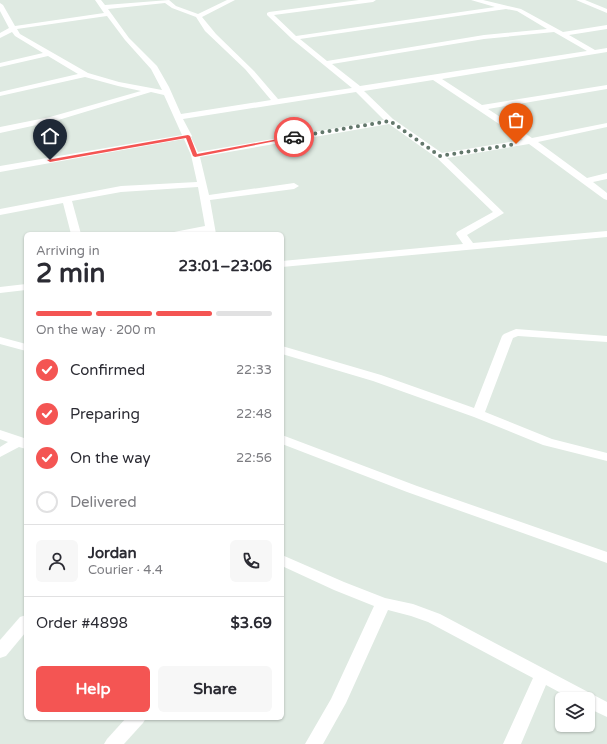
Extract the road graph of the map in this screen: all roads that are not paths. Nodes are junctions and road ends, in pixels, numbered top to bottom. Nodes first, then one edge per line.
1 (98, 0) edge
2 (165, 0) edge
3 (232, 0) edge
4 (373, 0) edge
5 (474, 0) edge
6 (580, 0) edge
7 (0, 5) edge
8 (507, 7) junction
9 (106, 11) junction
10 (607, 11) edge
11 (198, 16) junction
12 (607, 27) edge
13 (13, 28) junction
14 (555, 30) junction
15 (564, 34) junction
16 (0, 36) edge
17 (294, 38) junction
18 (607, 50) edge
19 (594, 52) junction
20 (49, 54) junction
21 (326, 63) junction
22 (0, 65) edge
23 (86, 74) junction
24 (435, 78) junction
25 (607, 87) edge
26 (358, 89) junction
27 (149, 90) junction
28 (168, 93) junction
29 (0, 94) edge
30 (276, 101) junction
31 (480, 108) junction
32 (179, 117) junction
33 (390, 121) junction
34 (607, 125) edge
35 (0, 130) edge
36 (188, 136) junction
37 (531, 141) junction
38 (195, 156) junction
39 (440, 156) junction
40 (0, 169) edge
41 (607, 176) edge
42 (585, 181) junction
43 (202, 184) junction
44 (294, 186) dead end
45 (607, 197) edge
46 (204, 198) junction
47 (66, 200) junction
48 (0, 212) edge
49 (211, 231) edge
50 (75, 232) edge
51 (200, 232) edge
52 (607, 234) edge
53 (470, 246) junction
54 (284, 264) edge
55 (24, 287) edge
56 (0, 290) edge
57 (607, 339) edge
58 (0, 340) edge
59 (24, 347) edge
60 (284, 351) edge
61 (478, 414) junction
62 (0, 434) edge
63 (284, 440) edge
64 (22, 443) edge
65 (0, 453) edge
66 (607, 457) edge
67 (607, 558) edge
68 (284, 561) edge
69 (382, 603) junction
70 (24, 623) edge
71 (0, 650) edge
72 (542, 676) junction
73 (573, 692) edge
74 (595, 703) edge
75 (607, 710) edge
76 (135, 720) edge
77 (113, 744) edge
78 (314, 744) edge
79 (512, 744) edge

1 - 9 street
2 - 9 street
2 - 11 street
3 - 11 street
4 - 17 street
5 - 8 street
6 - 10 street
7 - 13 street
8 - 14 street
8 - 17 street
9 - 13 street
9 - 28 street
11 - 30 street
12 - 15 street
13 - 16 street
13 - 20 street
14 - 15 street
14 - 21 street
15 - 19 street
17 - 21 street
18 - 19 street
19 - 24 street
20 - 22 street
20 - 23 street
21 - 26 street
23 - 27 street
23 - 29 street
24 - 26 street
24 - 31 street
25 - 31 street
26 - 30 street
26 - 33 street
27 - 28 street
27 - 35 street
28 - 32 street
30 - 32 street
31 - 37 street
32 - 36 street
33 - 38 street
33 - 39 street
34 - 37 street
36 - 38 street
36 - 40 street
37 - 39 street
37 - 42 street
38 - 43 street
39 - 53 street
41 - 42 street
42 - 45 street
43 - 46 street
43 - 47 street
44 - 46 street
46 - 49 street
47 - 48 street
47 - 50 street
49 - 51 street
52 - 53 street
53 - 54 street
55 - 56 street
57 - 61 street
58 - 59 street
60 - 61 street
61 - 66 street
62 - 64 street
63 - 67 street
64 - 65 street
68 - 69 street
69 - 72 street
69 - 78 street
70 - 71 street
72 - 73 street
72 - 79 street
74 - 75 street
76 - 77 street

